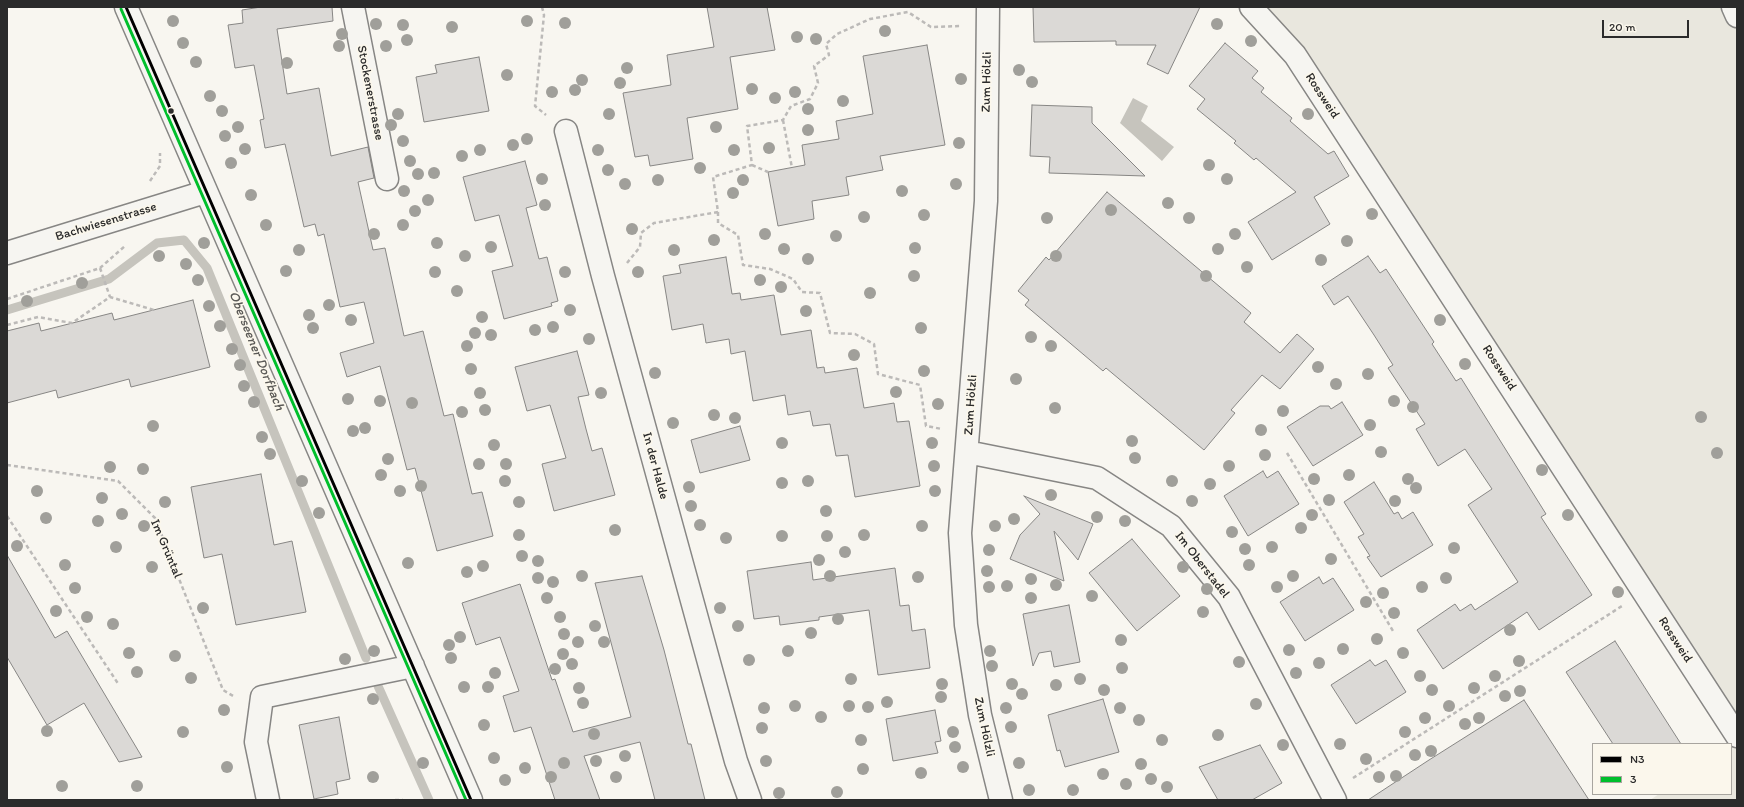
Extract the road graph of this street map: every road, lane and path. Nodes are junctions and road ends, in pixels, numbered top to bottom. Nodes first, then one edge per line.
1 (126, 7) edge
2 (353, 7) edge
3 (542, 7) edge
4 (1251, 7) edge
5 (1733, 7) edge
6 (988, 16) edge
7 (1737, 16) edge
8 (783, 120) junction
9 (566, 131) joint
10 (160, 150) dead end
11 (752, 165) junction
12 (792, 168) dead end
13 (768, 172) dead end
14 (387, 179) dead end
15 (149, 183) dead end
16 (205, 192) junction
17 (718, 212) junction
18 (130, 241) dead end
19 (7, 252) edge
20 (100, 268) junction
21 (602, 276) junction
22 (110, 297) junction
23 (7, 299) edge
24 (154, 310) dead end
25 (7, 325) edge
26 (968, 443) junction
27 (1286, 453) dead end
28 (7, 466) edge
29 (7, 516) edge
30 (1622, 606) dead end
31 (1393, 631) dead end
32 (413, 666) junction
33 (119, 685) dead end
34 (262, 697) junction
35 (1737, 736) edge
36 (1361, 773) dead end
37 (268, 800) edge
38 (395, 800) edge
39 (403, 800) edge
40 (471, 800) edge
41 (750, 800) edge
42 (1001, 800) edge
43 (1335, 800) edge

1 - 16 street
2 - 14 street, Stockenerstrasse
3 - 9 path
4 - 35 street, Rossweid
5 - 7 street
6 - 8 path
6 - 26 street, Zum Hölzli
8 - 11 path
8 - 12 path
9 - 21 street, In der Halde
10 - 15 path
11 - 13 path
11 - 17 path
16 - 19 street, Bachwiesenstrasse
16 - 32 street
17 - 21 path
17 - 26 path
18 - 20 path
20 - 22 path
20 - 23 path
21 - 41 street, In der Halde
22 - 24 path
22 - 25 path
26 - 42 street, Zum Hölzli
26 - 43 street, Im Oberstadel
27 - 31 path
28 - 34 path, Im Grüntal
29 - 33 path
30 - 36 path
32 - 34 street
32 - 40 street
34 - 37 street
38 - 39 path

